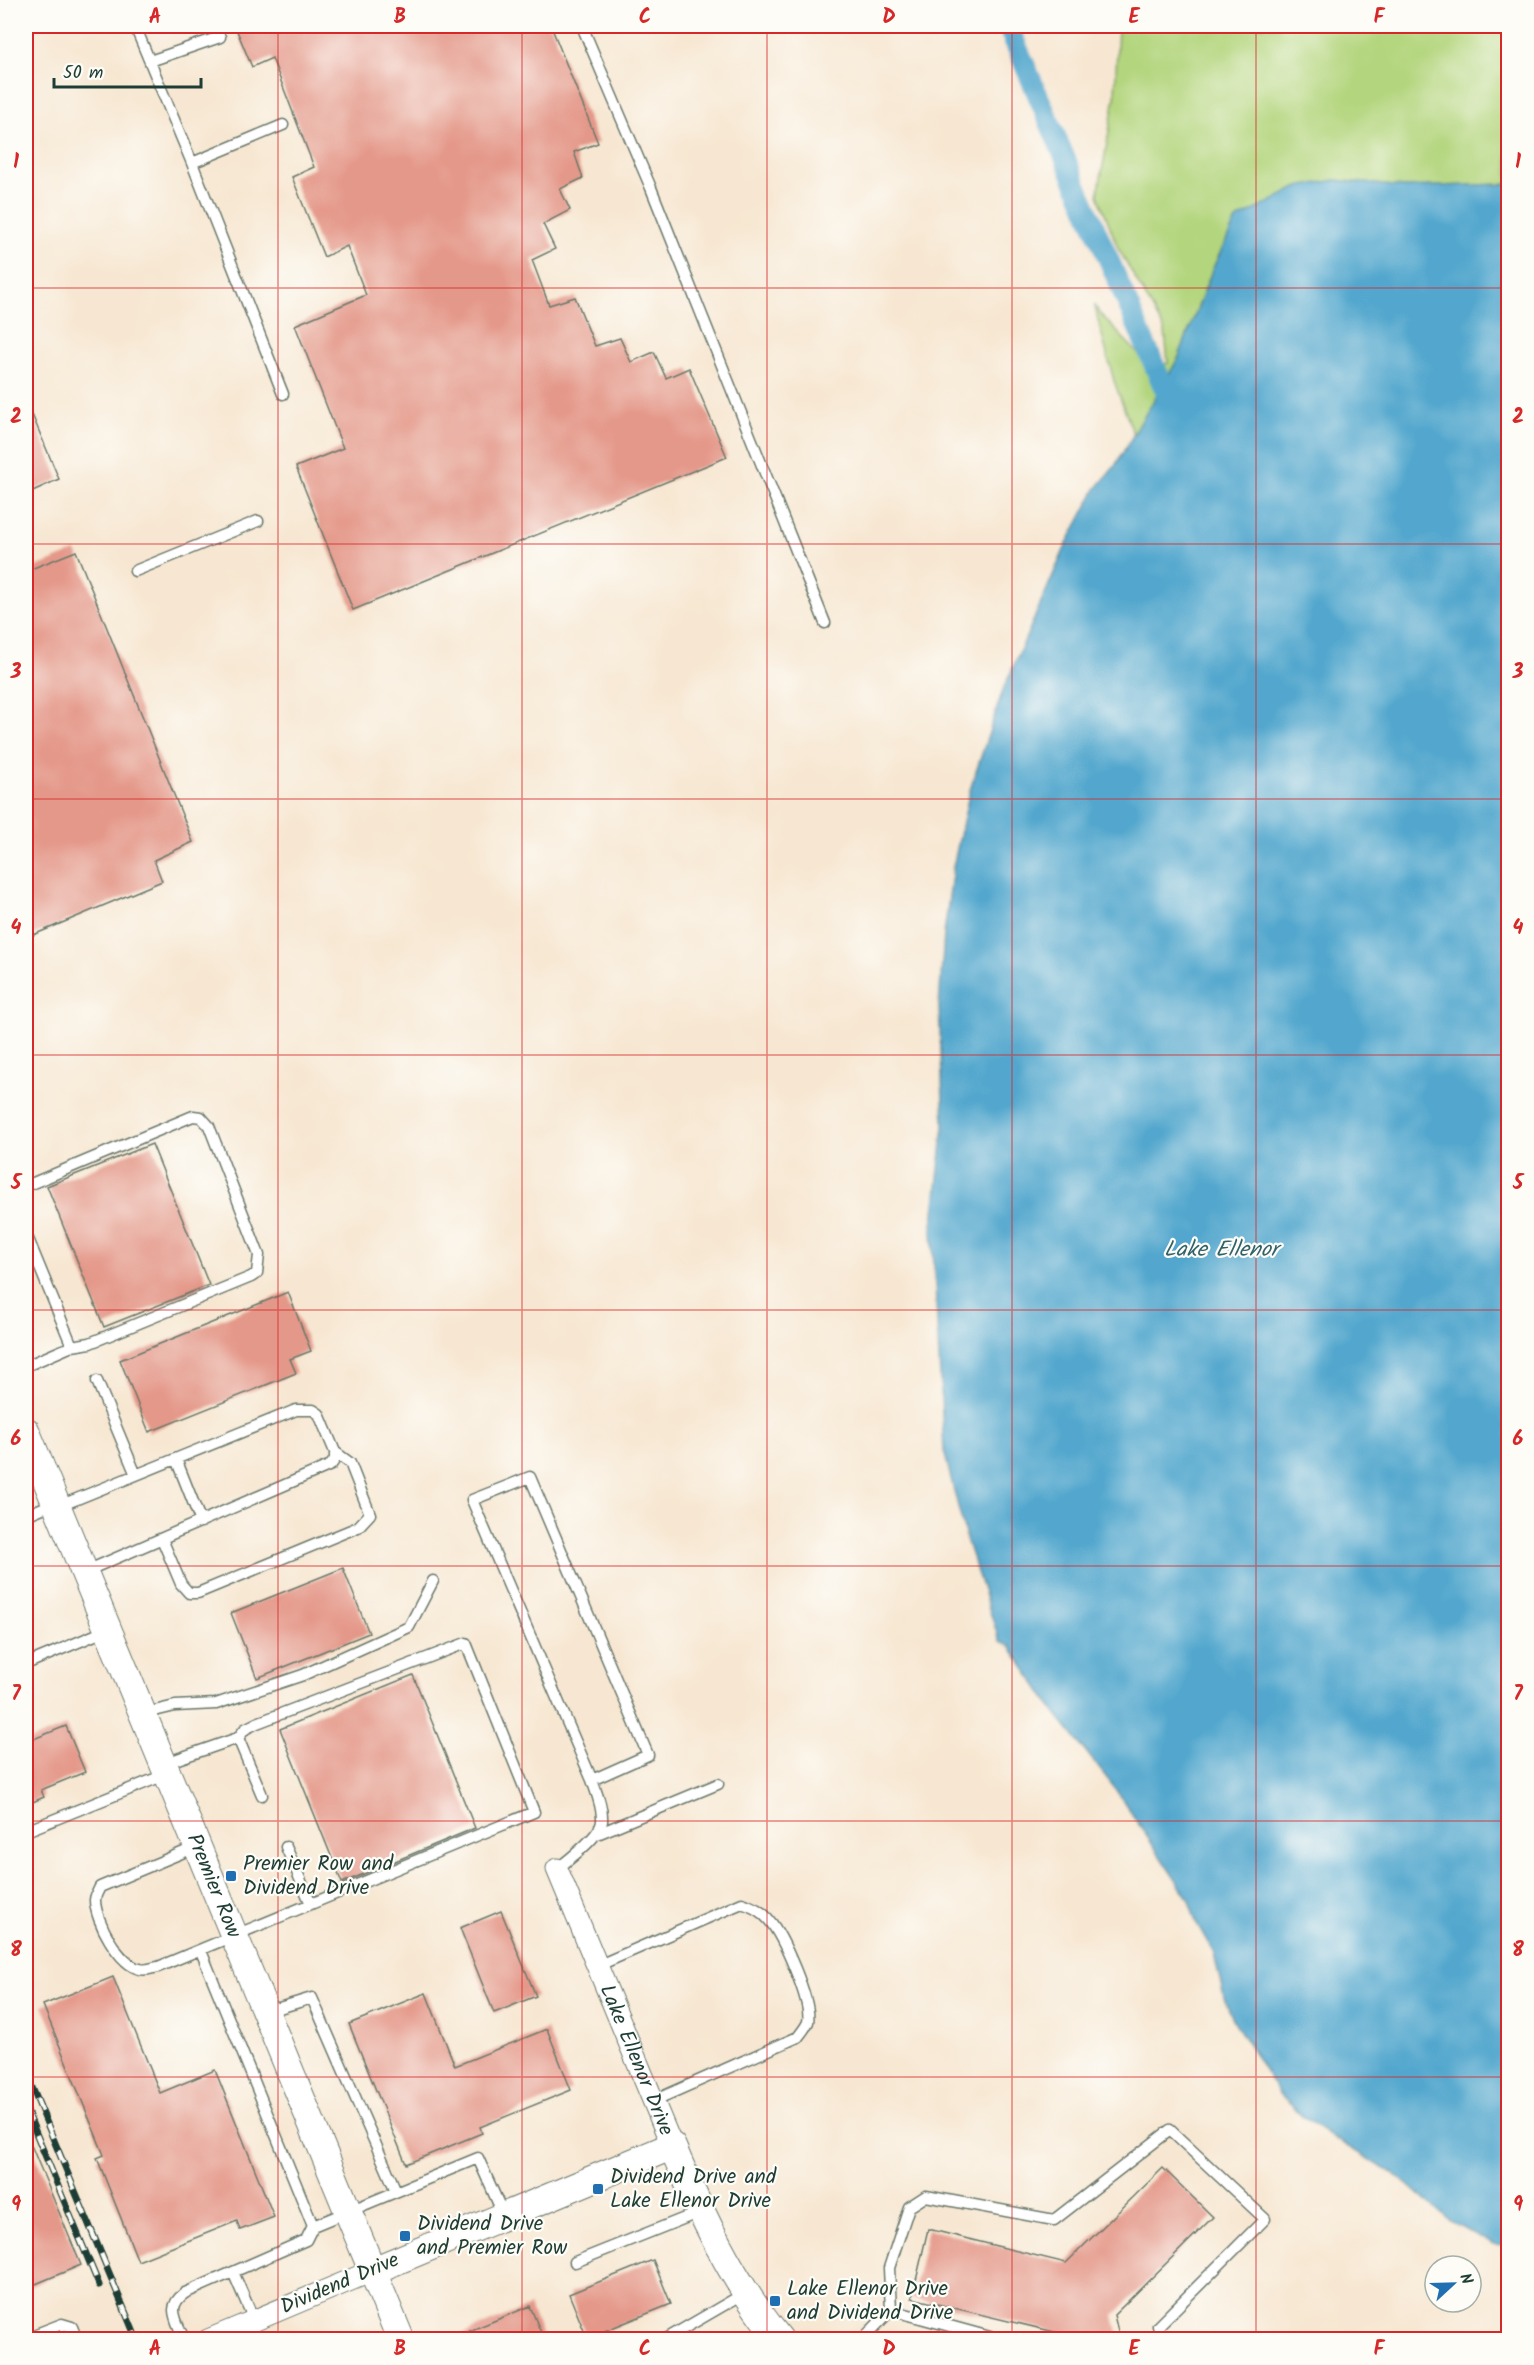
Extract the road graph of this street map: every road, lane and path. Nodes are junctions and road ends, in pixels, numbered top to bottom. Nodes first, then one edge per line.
1 (135, 26) edge
2 (582, 26) edge
3 (220, 37) dead end
4 (150, 61) junction
5 (283, 125) dead end
6 (192, 163) junction
7 (282, 394) dead end
8 (258, 521) dead end
9 (135, 571) dead end
10 (825, 623) dead end
11 (26, 1186) edge
12 (26, 1234) edge
13 (72, 1346) junction
14 (26, 1366) edge
15 (97, 1382) dead end
16 (26, 1431) edge
17 (335, 1452) junction
18 (176, 1459) junction
19 (136, 1475) junction
20 (57, 1507) junction
21 (26, 1515) edge
22 (201, 1522) junction
23 (162, 1539) junction
24 (84, 1572) junction
25 (433, 1581) dead end
26 (108, 1630) junction
27 (26, 1664) edge
28 (142, 1714) junction
29 (238, 1738) junction
30 (165, 1769) junction
31 (592, 1780) junction
32 (718, 1784) dead end
33 (262, 1795) dead end
34 (26, 1831) edge
35 (595, 1835) junction
36 (197, 1846) junction
37 (286, 1846) dead end
38 (557, 1869) joint
39 (311, 1904) junction
40 (234, 1936) junction
41 (201, 1951) junction
42 (597, 1966) junction
43 (266, 2012) junction
44 (653, 2102) junction
45 (672, 2145) junction
46 (396, 2191) junction
47 (347, 2210) junction
48 (700, 2211) junction
49 (504, 2216) junction
50 (313, 2226) junction
51 (575, 2262) dead end
52 (372, 2271) junction
53 (233, 2272) junction
54 (745, 2293) junction
55 (891, 2310) junction
56 (254, 2320) junction
57 (219, 2337) edge
58 (26, 2338) edge
59 (77, 2340) edge
60 (184, 2340) edge
61 (401, 2340) edge
62 (664, 2340) edge
63 (780, 2340) edge
64 (862, 2340) edge
65 (1000, 2340) edge
66 (1162, 2340) edge

1 - 4 lane
2 - 10 lane
3 - 4 lane
4 - 6 lane
5 - 6 lane
6 - 7 lane
8 - 9 lane
11 - 13 lane
12 - 13 lane
13 - 14 lane
15 - 19 lane
16 - 20 street, Premier Row
17 - 18 lane
17 - 22 lane
17 - 23 lane
18 - 19 lane
18 - 22 lane
19 - 20 lane
20 - 21 lane
20 - 24 street, Premier Row
22 - 23 lane
23 - 24 lane
24 - 26 street, Premier Row
25 - 28 lane
26 - 27 lane
26 - 28 street, Premier Row
28 - 30 street, Premier Row
29 - 30 lane
29 - 33 lane
29 - 39 lane
30 - 34 lane
30 - 36 street, Premier Row
31 - 31 lane
31 - 35 lane
32 - 35 lane
35 - 38 lane
36 - 40 street, Premier Row
36 - 41 lane
37 - 39 lane
38 - 42 street, Lake Ellenor Drive
39 - 40 lane
40 - 41 lane
40 - 43 street, Premier Row
41 - 50 lane
42 - 44 street, Lake Ellenor Drive
42 - 44 lane
43 - 46 lane
43 - 47 street, Premier Row
44 - 45 street, Lake Ellenor Drive
45 - 48 street, Lake Ellenor Drive
45 - 49 street, Dividend Drive
46 - 47 lane
46 - 49 lane
47 - 50 lane
47 - 52 street, Premier Row
48 - 51 lane
48 - 54 street, Lake Ellenor Drive
49 - 52 street, Dividend Drive
50 - 53 lane
52 - 56 street, Dividend Drive
52 - 61 street, Premier Row
53 - 56 lane
53 - 60 lane
54 - 62 lane
54 - 63 street, Lake Ellenor Drive
55 - 64 lane
55 - 65 lane
55 - 66 lane
56 - 57 street, Dividend Drive
58 - 59 lane

